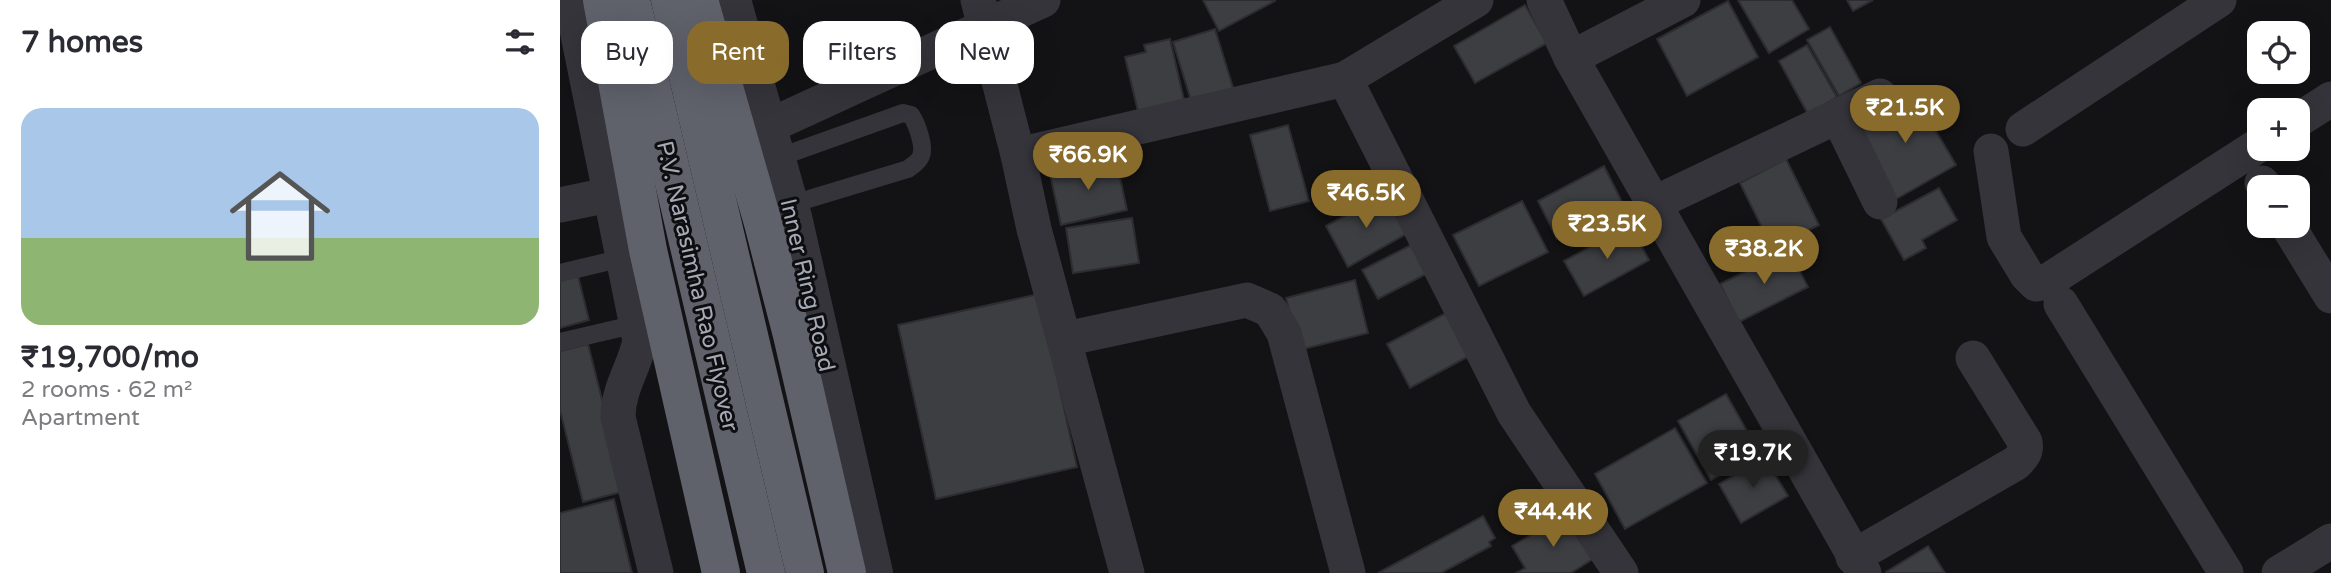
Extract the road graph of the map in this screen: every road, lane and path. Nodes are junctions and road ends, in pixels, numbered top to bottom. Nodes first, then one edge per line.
1 (571, 0) edge
2 (602, 0) edge
3 (631, 0) edge
4 (670, 0) edge
5 (699, 0) edge
6 (732, 0) edge
7 (1043, 0) edge
8 (1476, 0) edge
9 (1545, 0) edge
10 (1683, 0) edge
11 (2219, 0) edge
12 (982, 14) edge
13 (1571, 58) junction
14 (1345, 79) junction
15 (1880, 96) dead end
16 (2331, 99) edge
17 (2310, 112) edge
18 (1838, 116) junction
19 (2023, 129) dead end
20 (772, 142) junction
21 (715, 150) dead end
22 (1991, 151) dead end
23 (2247, 153) edge
24 (1018, 155) junction
25 (666, 183) dead end
26 (610, 195) junction
27 (1880, 202) dead end
28 (1653, 204) junction
29 (560, 205) edge
30 (789, 205) junction
31 (2295, 238) edge
32 (623, 258) junction
33 (560, 273) edge
34 (2331, 296) edge
35 (2061, 304) dead end
36 (637, 324) junction
37 (1065, 339) junction
38 (560, 342) edge
39 (1973, 358) dead end
40 (2331, 541) edge
41 (1858, 565) edge
42 (656, 573) edge
43 (721, 573) edge
44 (766, 573) edge
45 (805, 573) edge
46 (847, 573) edge
47 (874, 573) edge
48 (1127, 573) edge
49 (1348, 573) edge
50 (1621, 573) edge
51 (2226, 573) edge
52 (2279, 573) edge

1 - 26 street
2 - 43 highway
3 - 44 highway, P.V. Narasimha Rao Flyover
4 - 45 highway, P.V. Narasimha Rao Flyover
5 - 46 highway
6 - 20 street, Inner Ring Road
7 - 12 street
8 - 14 street
9 - 13 street
10 - 13 street
11 - 19 street
12 - 20 street
12 - 24 street
13 - 28 street
14 - 24 street
14 - 50 street
15 - 18 street
16 - 17 street
18 - 27 street
18 - 28 street
20 - 21 street
20 - 30 street, Inner Ring Road
20 - 30 lane
22 - 23 street
24 - 37 street
25 - 26 street
26 - 29 street
26 - 32 street
28 - 41 street
30 - 47 street, Inner Ring Road
31 - 34 street
32 - 33 lane
32 - 36 street
35 - 51 street
36 - 38 lane
36 - 42 street
37 - 48 street
37 - 49 street
39 - 41 street
40 - 52 street

